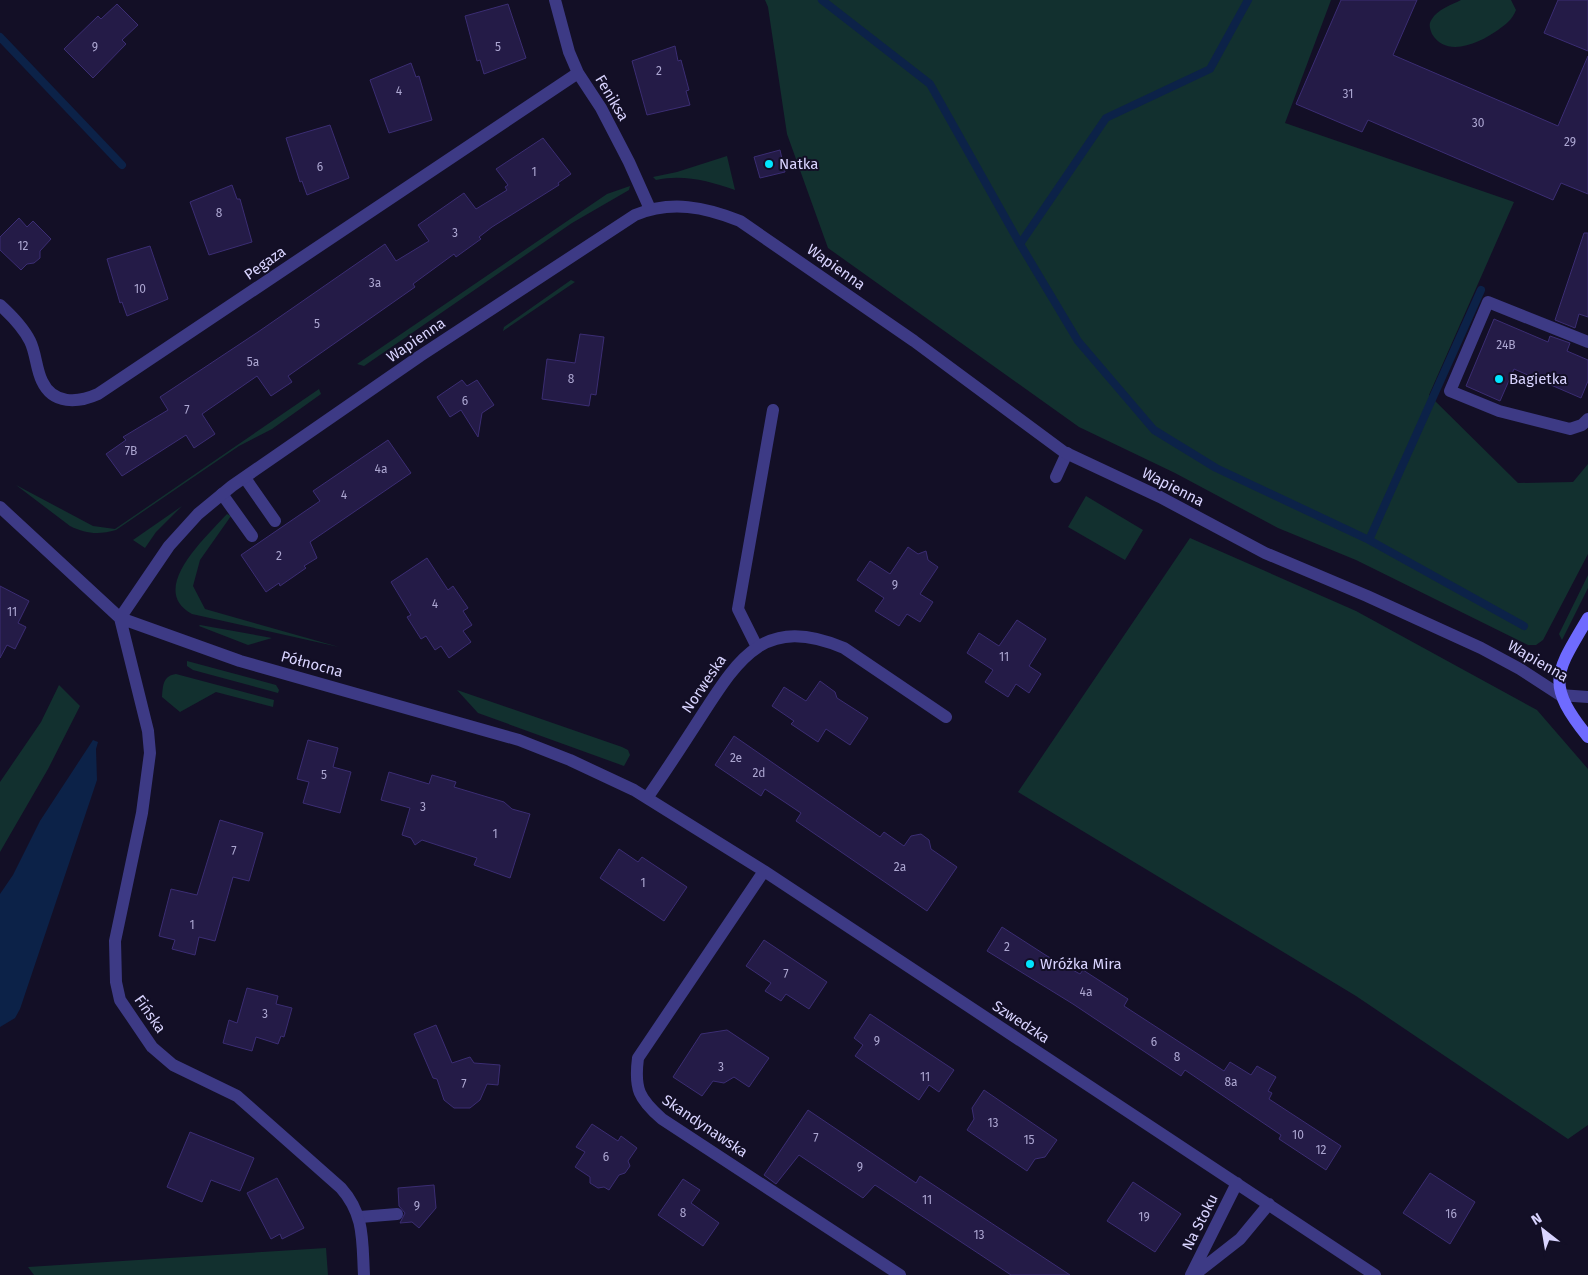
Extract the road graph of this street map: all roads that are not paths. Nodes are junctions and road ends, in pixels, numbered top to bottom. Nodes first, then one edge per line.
1 (555, 0) edge
2 (578, 73) junction
3 (650, 209) junction
4 (0, 305) edge
5 (1588, 342) edge
6 (772, 410) dead end
7 (1588, 418) edge
8 (1067, 453) junction
9 (1056, 476) dead end
10 (244, 478) junction
11 (222, 494) junction
12 (0, 507) edge
13 (275, 520) dead end
14 (252, 536) dead end
15 (120, 618) junction
16 (1588, 618) edge
17 (757, 647) junction
18 (1560, 695) junction
19 (1588, 697) edge
20 (946, 717) dead end
21 (1588, 737) edge
22 (647, 798) junction
23 (764, 871) junction
24 (1237, 1184) junction
25 (1269, 1204) junction
26 (397, 1214) dead end
27 (360, 1217) junction
28 (364, 1275) edge
29 (900, 1275) edge
30 (1192, 1275) edge
31 (1375, 1275) edge

1 - 2 street, Feniksa
2 - 3 street, Feniksa
2 - 4 street, Pegaza
3 - 8 street, Wapienna
3 - 10 street, Wapienna
5 - 7 street
6 - 17 street
8 - 9 street
8 - 18 street, Wapienna
10 - 11 street, Wapienna
10 - 13 street
11 - 14 street
11 - 15 street, Wapienna
12 - 15 street, Północna
15 - 22 street, Północna
15 - 27 street, Fińska
16 - 18 street
17 - 20 street, Norweska
17 - 22 street, Norweska
18 - 19 street, Wapienna
18 - 21 street
22 - 23 street, Szwedzka
23 - 24 street, Szwedzka
23 - 29 street, Skandynawska
24 - 25 street, Szwedzka
24 - 30 street, Na Stoku
25 - 30 street, Na Stoku
25 - 31 street, Szwedzka
26 - 27 street
27 - 28 street, Fińska

